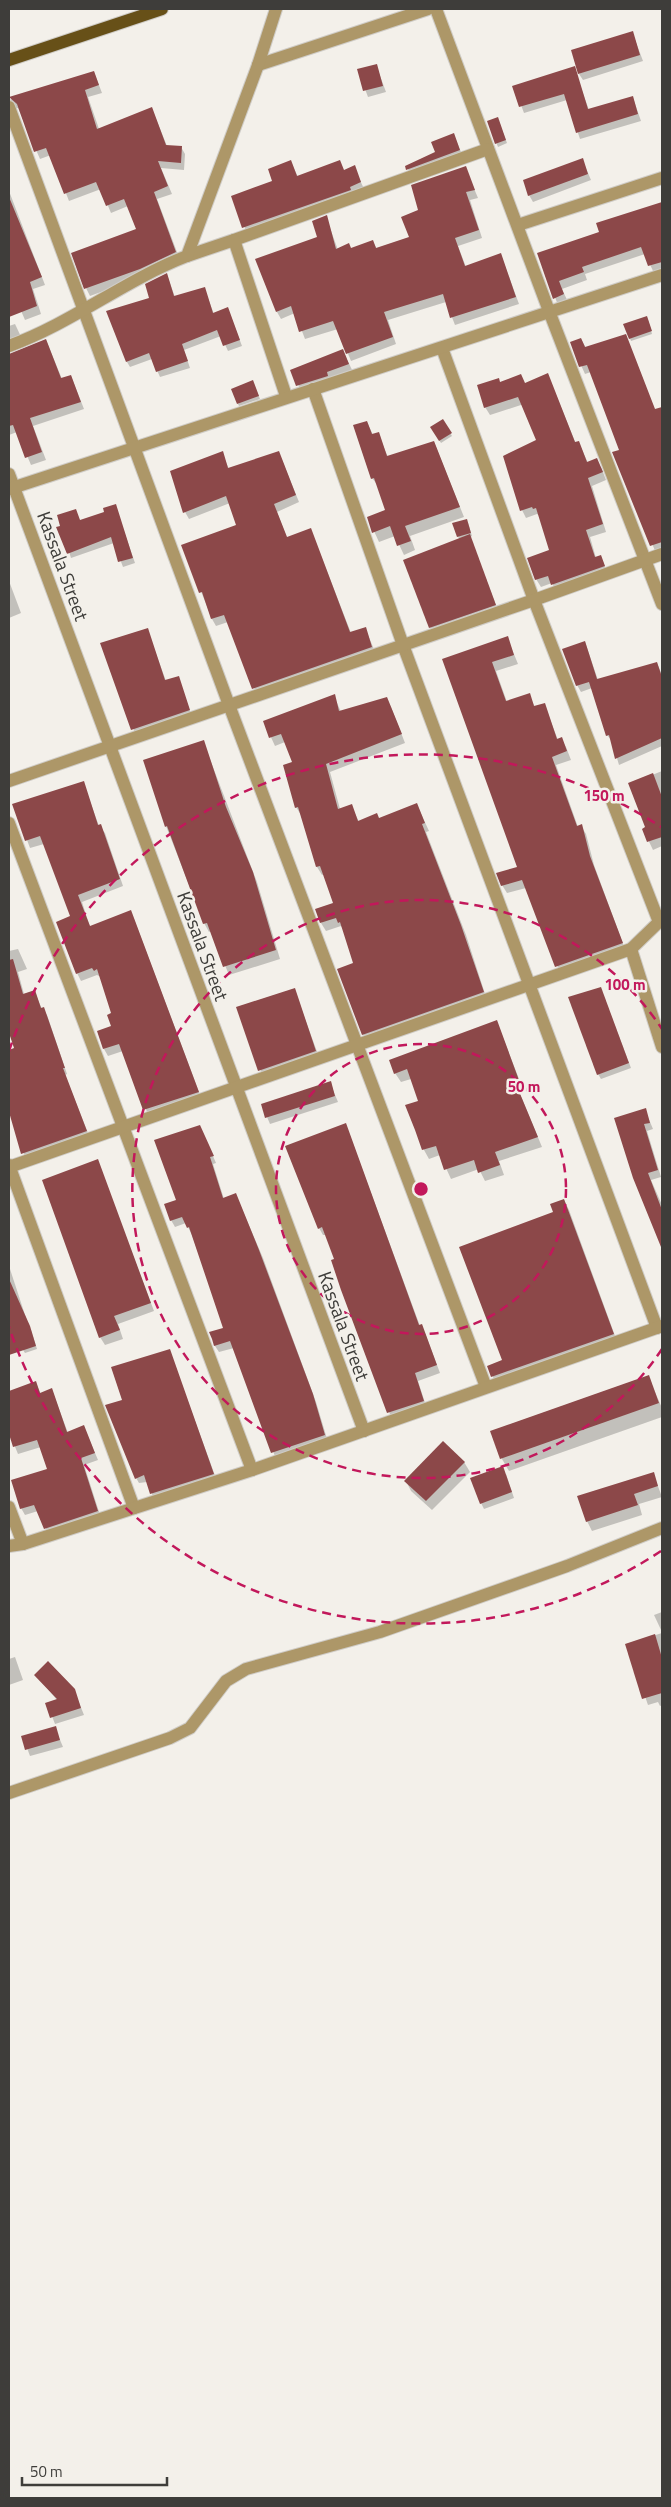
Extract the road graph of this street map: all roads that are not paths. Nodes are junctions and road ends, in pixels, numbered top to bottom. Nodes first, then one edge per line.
1 (162, 9) edge
2 (276, 9) edge
3 (428, 9) edge
4 (436, 9) edge
5 (141, 12) edge
6 (9, 60) edge
7 (258, 65) junction
8 (9, 107) edge
9 (488, 149) junction
10 (662, 178) edge
11 (518, 225) junction
12 (234, 240) junction
13 (187, 256) junction
14 (662, 275) edge
15 (83, 310) junction
16 (549, 311) junction
17 (9, 346) edge
18 (442, 348) junction
19 (313, 389) junction
20 (286, 396) junction
21 (133, 446) junction
22 (9, 474) edge
23 (11, 488) edge
24 (662, 554) edge
25 (646, 559) junction
26 (534, 600) junction
27 (662, 604) edge
28 (404, 645) junction
29 (229, 705) junction
30 (109, 747) junction
31 (9, 781) edge
32 (9, 823) edge
33 (661, 920) edge
34 (631, 949) junction
35 (530, 985) junction
36 (357, 1046) junction
37 (662, 1047) edge
38 (236, 1087) junction
39 (124, 1128) junction
40 (9, 1166) edge
41 (659, 1327) edge
42 (486, 1387) junction
43 (364, 1431) junction
44 (252, 1470) junction
45 (9, 1507) edge
46 (134, 1508) junction
47 (662, 1528) edge
48 (23, 1544) junction
49 (9, 1546) edge
50 (9, 1793) edge

1 - 5 main road
2 - 7 street
3 - 7 street
4 - 9 street
5 - 6 main road
7 - 13 street
8 - 15 street
9 - 11 street
9 - 12 street
10 - 11 street
11 - 16 street
12 - 13 street
12 - 20 street
13 - 15 street
14 - 16 street
15 - 17 street
15 - 21 street
16 - 18 street
16 - 25 street
18 - 19 street
18 - 26 street
19 - 20 street
19 - 28 street
20 - 21 street
21 - 23 street
21 - 29 street
22 - 23 street, Kassala Street
23 - 30 street, Kassala Street
24 - 25 street
25 - 26 street
25 - 27 street
26 - 28 street
26 - 33 street
28 - 29 street
28 - 35 street
29 - 30 street
29 - 36 street
30 - 31 street
30 - 38 street, Kassala Street
32 - 39 street
33 - 34 street
34 - 35 street
34 - 37 street
35 - 36 street
35 - 41 street
36 - 38 street
36 - 42 street
38 - 39 street
38 - 43 street, Kassala Street
39 - 40 street
39 - 44 street
40 - 46 street
41 - 42 street
42 - 43 street
43 - 44 street
44 - 46 street
45 - 48 street
46 - 48 street
47 - 50 street
48 - 49 street

